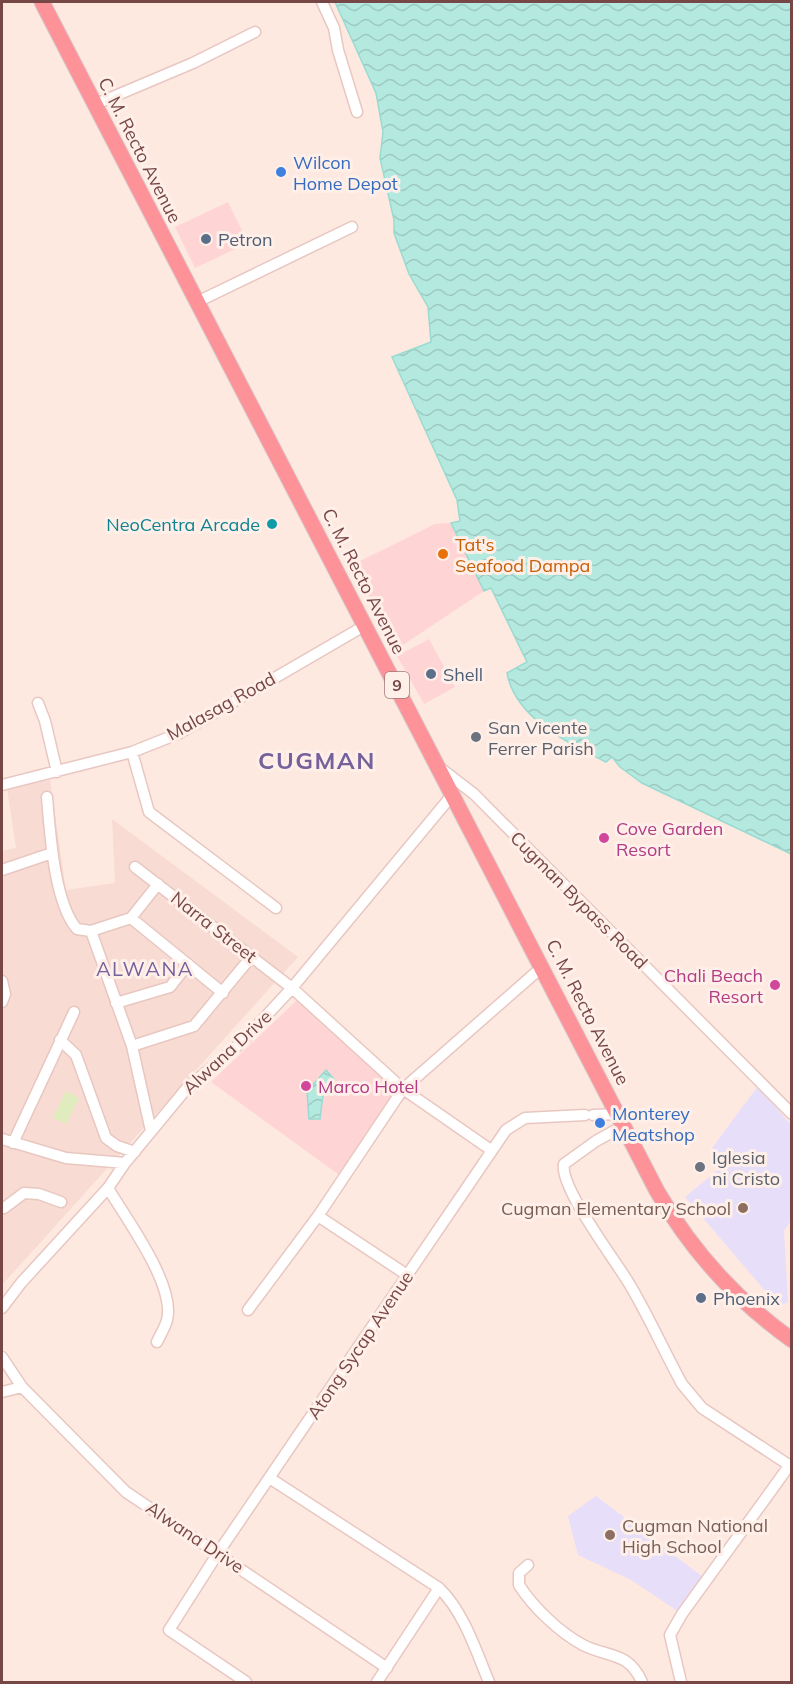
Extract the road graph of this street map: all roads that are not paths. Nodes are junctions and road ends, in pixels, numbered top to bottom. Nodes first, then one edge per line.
1 (42, 2) edge
2 (322, 2) edge
3 (255, 32) dead end
4 (96, 104) junction
5 (357, 112) dead end
6 (352, 227) dead end
7 (197, 302) junction
8 (364, 626) junction
9 (38, 703) dead end
10 (132, 752) junction
11 (439, 766) junction
12 (57, 772) junction
13 (4, 782) edge
14 (453, 794) junction
15 (47, 797) dead end
16 (52, 853) junction
17 (135, 867) dead end
18 (2, 870) edge
19 (158, 884) junction
20 (276, 908) dead end
21 (131, 918) junction
22 (91, 931) junction
23 (252, 956) junction
24 (188, 964) junction
25 (542, 967) junction
26 (2, 981) edge
27 (292, 988) junction
28 (223, 993) junction
29 (2, 1002) edge
30 (116, 1003) junction
31 (74, 1012) dead end
32 (60, 1040) junction
33 (132, 1046) junction
34 (403, 1089) junction
35 (792, 1114) edge
36 (622, 1119) junction
37 (151, 1131) junction
38 (2, 1139) edge
39 (13, 1143) junction
40 (491, 1150) junction
41 (135, 1152) junction
42 (125, 1163) junction
43 (108, 1188) junction
44 (61, 1202) dead end
45 (5, 1210) edge
46 (318, 1216) junction
47 (407, 1275) junction
48 (2, 1308) edge
49 (248, 1310) dead end
50 (792, 1340) edge
51 (157, 1342) dead end
52 (2, 1357) edge
53 (22, 1387) junction
54 (2, 1392) edge
55 (790, 1467) edge
56 (271, 1479) junction
57 (218, 1553) junction
58 (528, 1565) dead end
59 (439, 1588) junction
60 (387, 1668) junction
61 (246, 1683) edge
62 (377, 1683) edge
63 (489, 1683) edge
64 (642, 1683) edge
65 (681, 1683) edge

1 - 4 highway, C. M. Recto Avenue / 9
2 - 5 street
3 - 4 street
4 - 7 highway, C. M. Recto Avenue / 9
6 - 7 street
7 - 8 highway, C. M. Recto Avenue / 9
8 - 10 street, Malasag Road
8 - 11 highway, C. M. Recto Avenue / 9
9 - 12 street
10 - 12 street, Malasag Road
10 - 20 street
11 - 14 highway, C. M. Recto Avenue / 9
11 - 35 street, Cugman Bypass Road
12 - 13 street, Malasag Road
14 - 25 highway, C. M. Recto Avenue / 9
14 - 27 street, Alwana Drive
15 - 16 street
16 - 18 street
16 - 22 street
17 - 19 street, Narra Street
19 - 21 street
19 - 23 street, Narra Street
21 - 22 street
21 - 24 street
22 - 30 street
23 - 27 street, Narra Street
23 - 28 street
24 - 28 street
24 - 30 street
25 - 34 street
25 - 36 highway, C. M. Recto Avenue / 9
26 - 29 street
27 - 34 street, Narra Street
27 - 37 street, Alwana Drive
28 - 33 street
30 - 33 street
31 - 32 street
32 - 39 street
32 - 41 street
33 - 37 street
34 - 40 street, Narra Street
34 - 46 street
36 - 40 street, Atong Sycap Avenue
36 - 50 highway, C. M. Recto Avenue / 9
36 - 55 street
37 - 41 street, Alwana Drive
38 - 39 street
39 - 42 street
40 - 47 street, Atong Sycap Avenue
41 - 42 street, Alwana Drive
42 - 43 street, Alwana Drive
43 - 48 street, Alwana Drive
43 - 51 street
44 - 45 street
46 - 47 street
46 - 49 street
47 - 56 street, Atong Sycap Avenue
52 - 53 street, Alwana Drive
53 - 54 street
53 - 57 street, Alwana Drive
55 - 65 street
56 - 57 street, Atong Sycap Avenue
56 - 59 street
57 - 60 street, Alwana Drive
57 - 61 street, Atong Sycap Avenue
58 - 64 street
59 - 60 street
59 - 63 street
60 - 62 street

